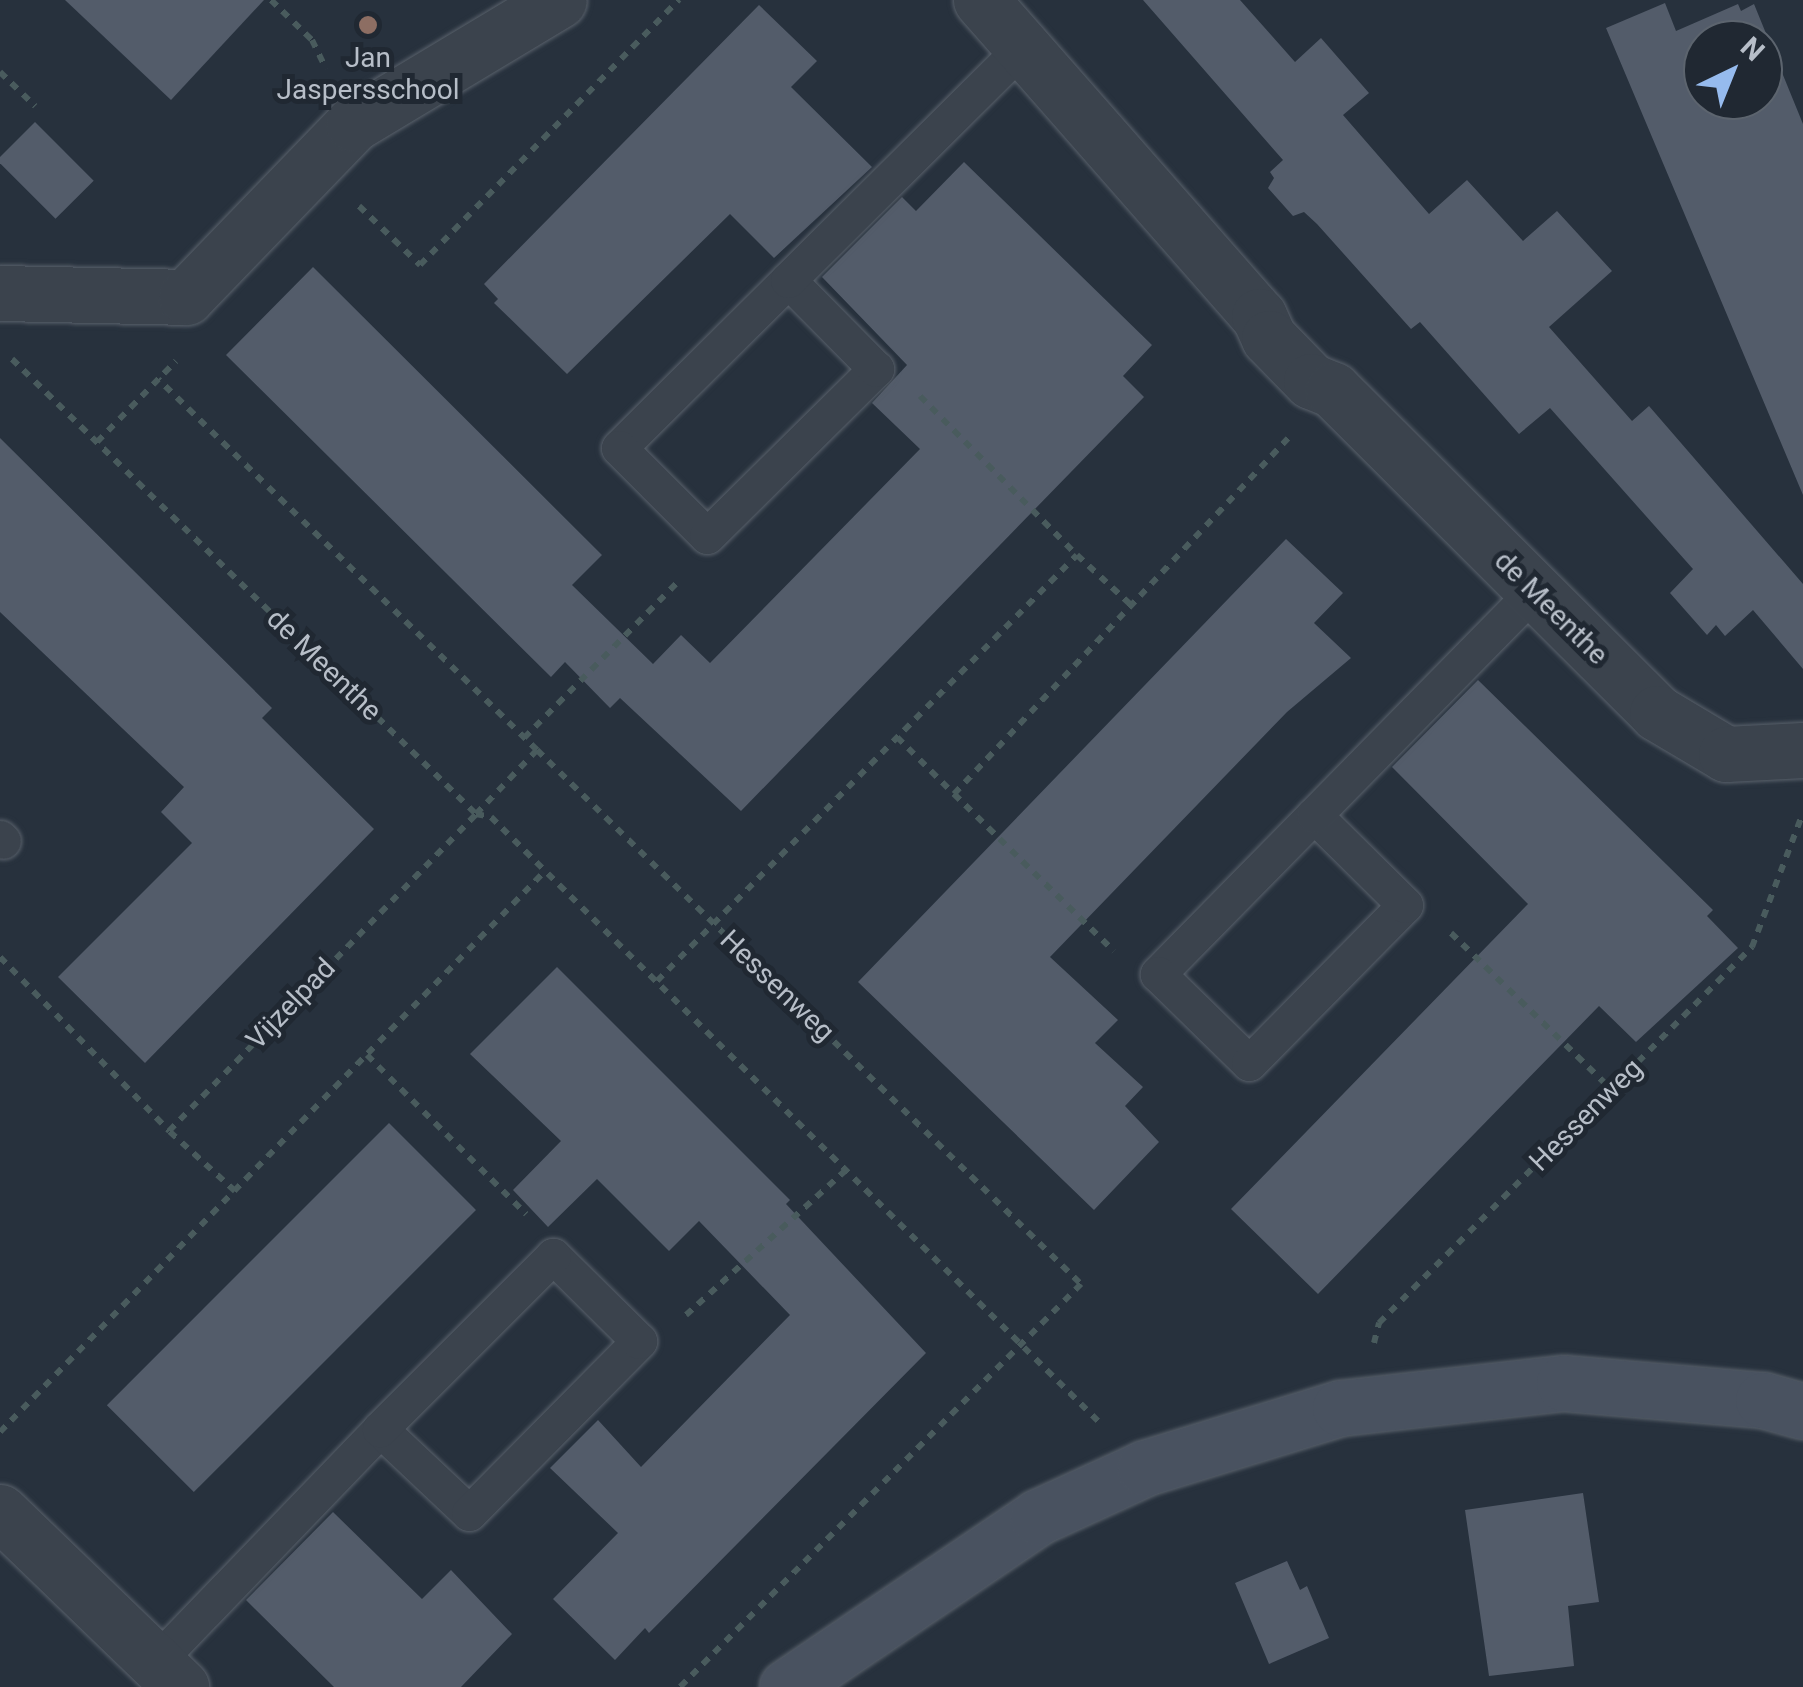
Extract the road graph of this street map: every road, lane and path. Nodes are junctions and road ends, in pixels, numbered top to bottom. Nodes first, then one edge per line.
1 (271, 0) edge
2 (559, 0) edge
3 (679, 0) edge
4 (981, 0) edge
5 (1022, 48) junction
6 (0, 72) edge
7 (35, 106) dead end
8 (353, 124) junction
9 (315, 163) junction
10 (788, 280) junction
11 (0, 293) edge
12 (186, 298) junction
13 (0, 346) edge
14 (876, 368) junction
15 (158, 379) junction
16 (1333, 390) junction
17 (98, 442) junction
18 (707, 536) junction
19 (1077, 555) junction
20 (1534, 591) junction
21 (1131, 605) junction
22 (897, 737) junction
23 (524, 738) junction
24 (537, 750) junction
25 (1803, 750) edge
26 (954, 794) junction
27 (1803, 812) edge
28 (476, 814) junction
29 (1314, 815) junction
30 (546, 871) junction
31 (1405, 904) junction
32 (713, 924) junction
33 (0, 957) edge
34 (1158, 974) junction
35 (657, 981) junction
36 (367, 1055) junction
37 (1611, 1089) junction
38 (169, 1131) junction
39 (846, 1170) junction
40 (235, 1191) junction
41 (552, 1256) junction
42 (638, 1341) junction
43 (1020, 1344) junction
44 (1356, 1406) junction
45 (1803, 1410) edge
46 (380, 1430) junction
47 (0, 1432) edge
48 (1146, 1468) junction
49 (0, 1512) edge
50 (156, 1679) edge
51 (680, 1687) edge
52 (787, 1687) edge

1 - 8 path
2 - 8 street
3 - 9 path
4 - 5 street, de Meenthe
5 - 10 lane
5 - 16 street, de Meenthe
6 - 7 path
8 - 9 street
9 - 12 street
10 - 14 lane
10 - 18 lane
11 - 12 street
12 - 15 path
13 - 17 path, de Meenthe
14 - 18 lane
14 - 19 path
15 - 17 path
15 - 23 path
16 - 20 street, de Meenthe
16 - 21 path
17 - 28 path, de Meenthe
18 - 23 path
19 - 21 path
19 - 22 path
20 - 25 street, de Meenthe
20 - 29 lane
21 - 26 path
22 - 26 path
22 - 32 path
23 - 24 path
24 - 28 path
24 - 32 path, Hessenweg
26 - 34 path
27 - 37 path, Hessenweg
28 - 30 path
28 - 38 path, Vijzelpad
29 - 31 lane
29 - 34 lane
30 - 35 path
30 - 36 path
31 - 34 lane
31 - 37 path
32 - 35 path, Hessenweg
32 - 43 path, Hessenweg
33 - 38 path
35 - 39 path
36 - 40 path
36 - 41 path
37 - 44 path, Hessenweg
38 - 40 path
39 - 42 path
39 - 43 path
40 - 47 path
41 - 42 lane
41 - 46 lane
42 - 46 lane
43 - 48 path
43 - 51 path, Hessenweg
44 - 45 main road
44 - 48 main road
46 - 50 lane
48 - 52 main road
49 - 50 street

